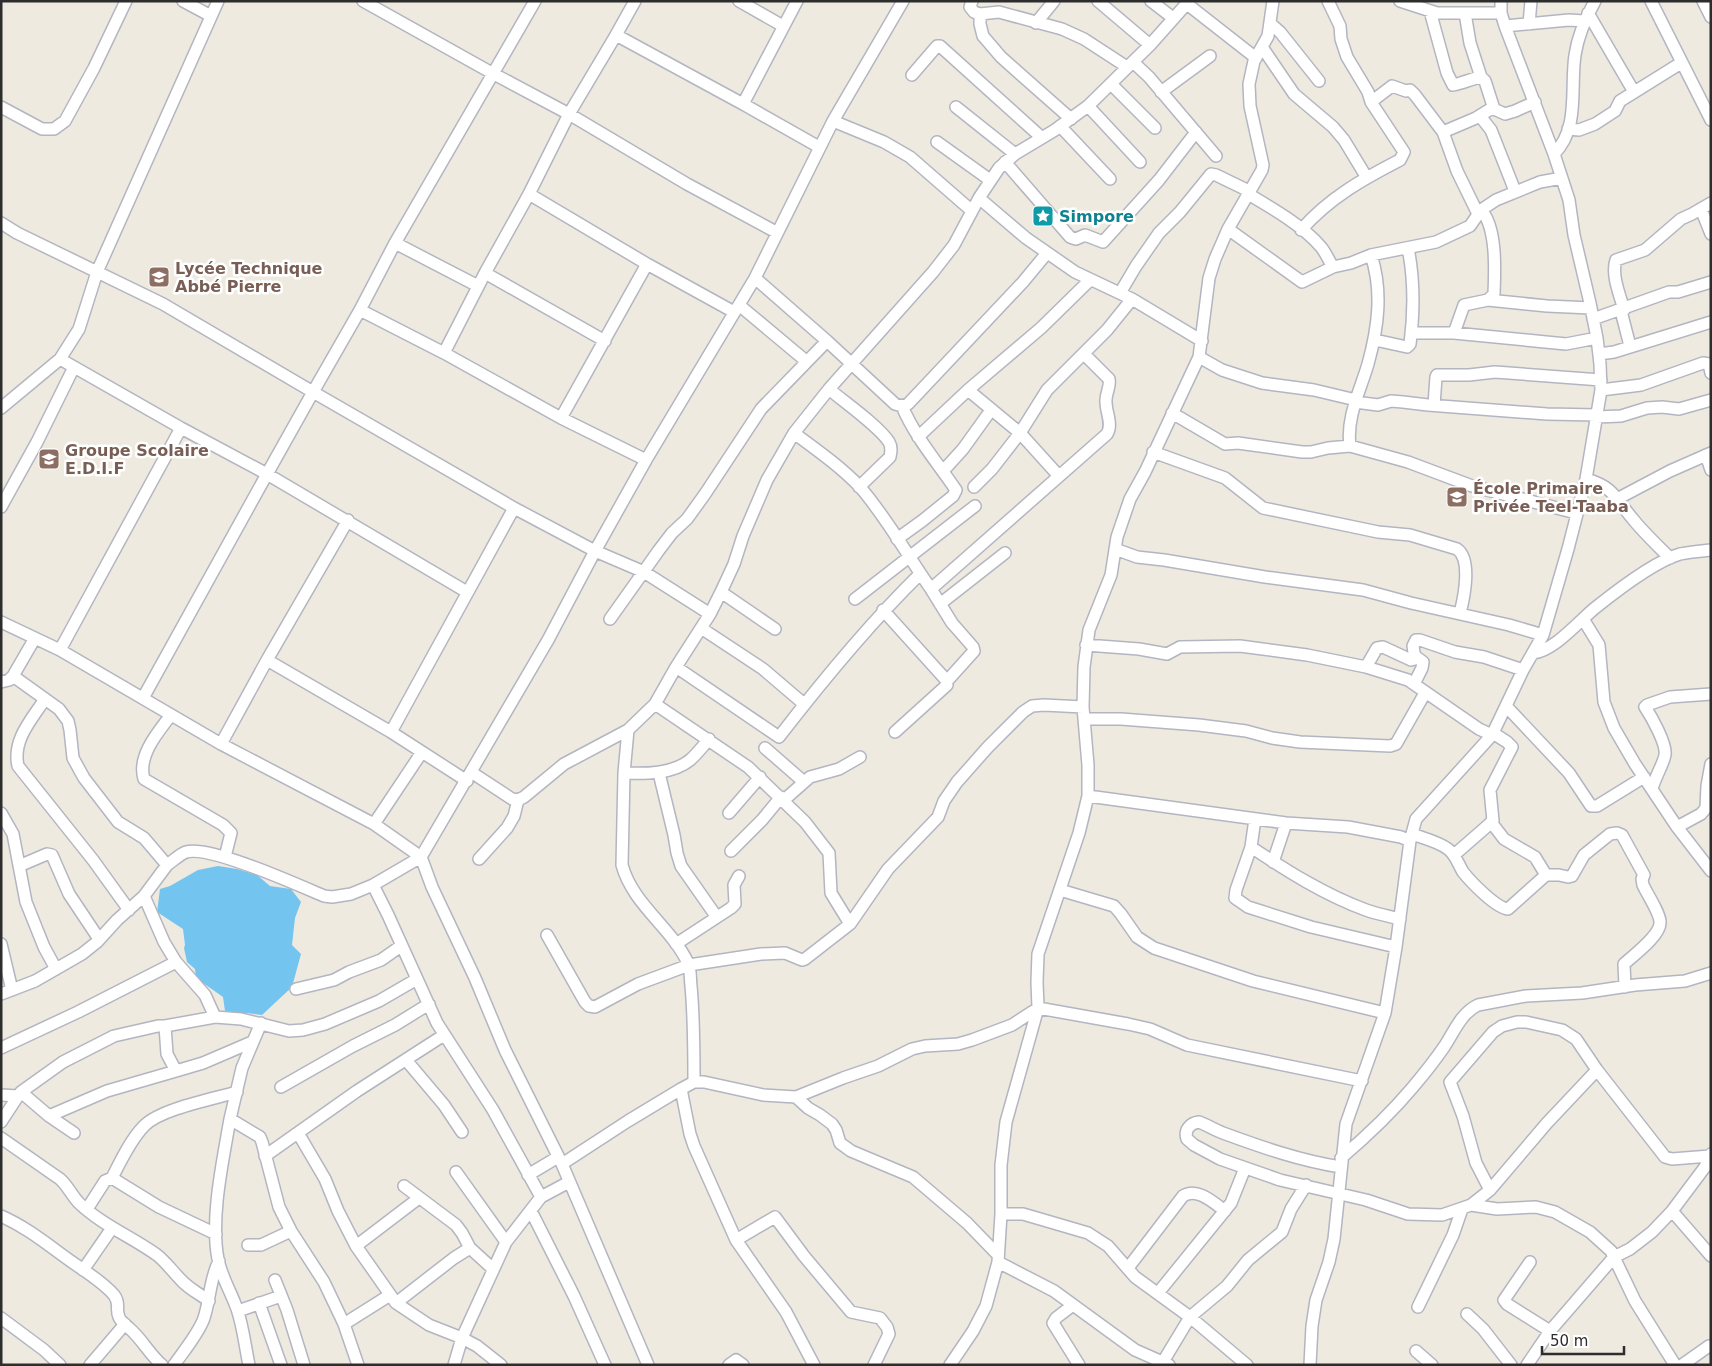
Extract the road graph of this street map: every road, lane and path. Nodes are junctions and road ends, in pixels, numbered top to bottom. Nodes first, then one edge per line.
1 (126, 1) edge
2 (183, 1) edge
3 (218, 1) edge
4 (363, 1) edge
5 (535, 1) edge
6 (635, 1) edge
7 (739, 1) edge
8 (797, 1) edge
9 (903, 1) edge
10 (972, 1) edge
11 (1054, 1) edge
12 (1098, 1) edge
13 (1151, 1) edge
14 (1273, 1) edge
15 (1328, 1) edge
16 (1400, 1) edge
17 (1531, 1) edge
18 (1595, 1) edge
19 (1651, 1) edge
20 (1703, 1) edge
21 (1188, 3) edge
22 (1501, 7) edge
23 (1430, 11) junction
24 (1464, 13) junction
25 (980, 14) junction
26 (211, 16) junction
27 (1586, 17) junction
28 (1711, 17) edge
29 (1173, 18) junction
30 (1036, 22) junction
31 (1271, 24) junction
32 (1529, 24) junction
33 (783, 26) junction
34 (1505, 26) junction
35 (616, 35) junction
36 (1150, 46) junction
37 (1262, 47) junction
38 (1210, 56) dead end
39 (1256, 58) junction
40 (1681, 63) junction
41 (1130, 65) junction
42 (492, 74) junction
43 (912, 75) dead end
44 (1481, 77) junction
45 (1319, 81) dead end
46 (1111, 84) junction
47 (1161, 92) junction
48 (1634, 92) junction
49 (1371, 102) junction
50 (1535, 102) junction
51 (743, 104) junction
52 (1088, 106) junction
53 (1, 107) edge
54 (956, 107) dead end
55 (1494, 109) junction
56 (568, 114) junction
57 (1480, 116) junction
58 (1071, 119) junction
59 (1711, 120) edge
60 (833, 121) junction
61 (1060, 126) junction
62 (1155, 128) dead end
63 (1568, 129) junction
64 (1196, 132) junction
65 (1443, 132) junction
66 (1041, 137) junction
67 (937, 142) dead end
68 (819, 147) junction
69 (1015, 154) junction
70 (1554, 154) junction
71 (1216, 156) dead end
72 (1006, 162) junction
73 (1140, 162) dead end
74 (1367, 178) junction
75 (1562, 178) junction
76 (1110, 179) dead end
77 (990, 180) junction
78 (1515, 191) junction
79 (1249, 192) junction
80 (529, 194) junction
81 (979, 198) junction
82 (1706, 206) edge
83 (972, 212) junction
84 (1479, 212) junction
85 (1, 223) edge
86 (1228, 229) junction
87 (1301, 230) junction
88 (776, 232) junction
89 (1711, 234) edge
90 (395, 243) junction
91 (1408, 248) junction
92 (1047, 253) junction
93 (1371, 255) junction
94 (647, 264) junction
95 (1332, 267) junction
96 (97, 272) junction
97 (485, 272) junction
98 (755, 278) junction
99 (1090, 280) junction
100 (1711, 282) edge
101 (478, 286) junction
102 (1120, 294) junction
103 (1132, 299) junction
104 (1488, 300) junction
105 (737, 308) junction
106 (360, 310) junction
107 (1622, 310) junction
108 (1592, 314) junction
109 (1711, 322) edge
110 (1412, 333) junction
111 (1454, 333) junction
112 (1597, 338) junction
113 (827, 340) junction
114 (1375, 340) junction
115 (606, 341) junction
116 (1202, 341) junction
117 (1630, 346) junction
118 (444, 353) junction
119 (1084, 354) junction
120 (1599, 354) junction
121 (1199, 358) junction
122 (60, 359) junction
123 (806, 361) junction
124 (852, 364) junction
125 (74, 367) junction
126 (1710, 367) edge
127 (1601, 385) junction
128 (829, 389) junction
129 (968, 390) junction
130 (313, 392) junction
131 (1356, 401) junction
132 (1710, 402) edge
133 (1434, 405) junction
134 (902, 406) junction
135 (1, 408) edge
136 (991, 410) junction
137 (1172, 414) junction
138 (1596, 416) junction
139 (561, 418) junction
140 (181, 428) junction
141 (1020, 432) junction
142 (794, 433) junction
143 (918, 437) junction
144 (1350, 446) junction
145 (1153, 452) junction
146 (1709, 454) edge
147 (646, 460) junction
148 (1711, 470) edge
149 (943, 471) junction
150 (268, 474) junction
151 (1058, 476) junction
152 (1586, 479) junction
153 (859, 487) junction
154 (974, 487) dead end
155 (1617, 499) junction
156 (975, 506) dead end
157 (1, 507) edge
158 (514, 508) junction
159 (1576, 513) junction
160 (348, 520) junction
161 (898, 539) junction
162 (1115, 549) junction
163 (1711, 550) edge
164 (595, 551) junction
165 (1005, 553) dead end
166 (909, 556) junction
167 (1670, 558) junction
168 (644, 572) junction
169 (920, 574) junction
170 (931, 588) junction
171 (467, 592) junction
172 (722, 592) junction
173 (855, 600) dead end
174 (940, 604) junction
175 (883, 610) junction
176 (1460, 613) junction
177 (710, 614) junction
178 (610, 619) dead end
179 (1583, 619) junction
180 (1, 622) edge
181 (701, 628) junction
182 (775, 629) dead end
183 (1543, 635) junction
184 (35, 638) junction
185 (1086, 644) junction
186 (60, 650) junction
187 (1533, 653) junction
188 (1416, 656) junction
189 (267, 660) junction
190 (676, 667) junction
191 (1366, 667) junction
192 (1523, 670) junction
193 (13, 676) junction
194 (947, 681) junction
195 (1, 682) edge
196 (1414, 684) junction
197 (1425, 692) junction
198 (1711, 694) edge
199 (45, 698) junction
200 (143, 698) junction
201 (655, 704) junction
202 (804, 704) junction
203 (1506, 706) junction
204 (1084, 713) junction
205 (171, 715) junction
206 (628, 730) junction
207 (391, 732) junction
208 (894, 732) dead end
209 (1493, 734) junction
210 (709, 739) junction
211 (221, 744) junction
212 (765, 748) dead end
213 (422, 752) junction
214 (860, 757) dead end
215 (1711, 764) edge
216 (624, 773) junction
217 (659, 773) junction
218 (469, 776) junction
219 (760, 777) junction
220 (1644, 777) junction
221 (804, 782) junction
222 (1652, 788) junction
223 (1088, 796) junction
224 (783, 799) junction
225 (518, 800) junction
226 (1, 813) edge
227 (729, 813) dead end
228 (1254, 819) junction
229 (1491, 822) junction
230 (1286, 823) junction
231 (374, 824) junction
232 (1678, 827) junction
233 (1411, 837) junction
234 (1251, 847) junction
235 (731, 850) dead end
236 (1454, 855) junction
237 (225, 856) junction
238 (420, 857) junction
239 (479, 859) dead end
240 (1273, 862) junction
241 (167, 865) junction
242 (18, 866) junction
243 (1711, 871) edge
244 (1546, 875) junction
245 (739, 876) dead end
246 (373, 884) junction
247 (1060, 890) junction
248 (144, 896) junction
249 (130, 910) junction
250 (716, 916) junction
251 (1400, 920) junction
252 (850, 924) junction
253 (547, 935) dead end
254 (99, 939) junction
255 (1, 944) edge
256 (676, 944) junction
257 (401, 946) junction
258 (1396, 947) junction
259 (176, 962) junction
260 (689, 965) junction
261 (56, 969) junction
262 (1711, 973) edge
263 (417, 979) junction
264 (1625, 986) junction
265 (296, 989) dead end
266 (7, 992) edge
267 (429, 1004) junction
268 (1038, 1008) junction
269 (1385, 1013) junction
270 (215, 1017) junction
271 (261, 1023) junction
272 (165, 1026) junction
273 (444, 1035) junction
274 (252, 1042) junction
275 (1, 1048) edge
276 (406, 1060) junction
277 (1597, 1070) junction
278 (176, 1072) junction
279 (1362, 1081) junction
280 (694, 1082) junction
281 (281, 1087) dead end
282 (681, 1089) junction
283 (237, 1092) junction
284 (20, 1094) junction
285 (1, 1095) edge
286 (796, 1097) junction
287 (49, 1116) junction
288 (230, 1119) junction
289 (1, 1122) edge
290 (462, 1132) dead end
291 (74, 1133) dead end
292 (298, 1133) junction
293 (1, 1138) edge
294 (1710, 1155) edge
295 (265, 1156) junction
296 (560, 1160) junction
297 (1341, 1162) junction
298 (1245, 1168) junction
299 (1708, 1170) edge
300 (456, 1172) dead end
301 (528, 1175) junction
302 (112, 1178) junction
303 (569, 1182) junction
304 (1306, 1185) junction
305 (404, 1186) dead end
306 (1490, 1190) junction
307 (1338, 1194) junction
308 (541, 1197) junction
309 (419, 1198) junction
310 (1466, 1207) junction
311 (87, 1209) junction
312 (531, 1211) junction
313 (1225, 1211) junction
314 (1672, 1211) junction
315 (1001, 1214) junction
316 (2, 1218) edge
317 (112, 1228) junction
318 (291, 1231) junction
319 (216, 1234) junction
320 (736, 1240) junction
321 (506, 1242) junction
322 (248, 1245) dead end
323 (356, 1246) junction
324 (470, 1248) junction
325 (1711, 1256) edge
326 (1614, 1257) junction
327 (998, 1258) junction
328 (218, 1261) junction
329 (1530, 1262) dead end
330 (1128, 1268) junction
331 (83, 1270) junction
332 (493, 1270) junction
333 (275, 1280) dead end
334 (1158, 1293) junction
335 (281, 1296) junction
336 (393, 1299) junction
337 (209, 1301) junction
338 (259, 1303) junction
339 (1073, 1305) junction
340 (1418, 1307) dead end
341 (238, 1310) junction
342 (1467, 1314) dead end
343 (1190, 1317) junction
344 (1, 1318) edge
345 (125, 1324) junction
346 (344, 1324) junction
347 (1550, 1331) junction
348 (462, 1338) junction
349 (1709, 1346) dead end
350 (1416, 1351) dead end
351 (180, 1363) edge
352 (1164, 1364) edge
353 (60, 1365) edge
354 (90, 1365) edge
355 (162, 1365) edge
356 (249, 1365) edge
357 (281, 1365) edge
358 (304, 1365) edge
359 (358, 1365) edge
360 (454, 1365) edge
361 (501, 1365) edge
362 (604, 1365) edge
363 (648, 1365) edge
364 (729, 1365) edge
365 (743, 1365) edge
366 (814, 1365) edge
367 (874, 1365) edge
368 (950, 1365) edge
369 (1079, 1365) edge
370 (1247, 1365) edge
371 (1310, 1365) edge
372 (1432, 1365) edge
373 (1511, 1365) edge
374 (1527, 1365) edge
375 (1676, 1365) edge
376 (1682, 1365) edge

1 - 53 street
2 - 26 street
3 - 26 street
4 - 42 street
5 - 42 street
6 - 35 street
7 - 33 street
8 - 33 street
9 - 60 street
10 - 25 street
11 - 30 street
12 - 36 street
13 - 29 street
14 - 31 street
15 - 49 street
16 - 23 street
17 - 32 street
18 - 27 street
19 - 40 street
20 - 28 street
21 - 29 street
21 - 39 street
22 - 24 street
22 - 34 street
23 - 24 street
23 - 44 street
24 - 44 street
25 - 30 street
25 - 58 street
26 - 96 street
27 - 32 street
27 - 48 street
27 - 63 street
29 - 36 street
30 - 41 street
31 - 37 street
31 - 45 street
32 - 34 street
33 - 51 street
34 - 50 street
35 - 51 street
35 - 56 street
36 - 41 street
37 - 39 street
37 - 74 street
38 - 47 street
39 - 79 street
40 - 48 street
40 - 59 street
41 - 46 street
41 - 47 street
42 - 56 street
42 - 90 street
43 - 66 street
44 - 55 street
46 - 52 street
46 - 62 street
47 - 64 street
48 - 63 street
49 - 65 street
49 - 74 street
50 - 55 street
50 - 70 street
51 - 68 street
52 - 58 street
52 - 73 street
54 - 69 street
55 - 57 street
56 - 80 street
56 - 88 street
57 - 65 street
57 - 78 street
58 - 61 street
60 - 68 street
60 - 83 street
61 - 66 street
61 - 76 street
63 - 70 street
64 - 71 street
64 - 72 street
65 - 84 street
66 - 69 street
67 - 77 street
68 - 88 street
69 - 72 street
70 - 75 street
72 - 77 street
74 - 87 street
75 - 78 street
75 - 108 street
77 - 81 street
78 - 84 street
79 - 86 street
79 - 87 street
79 - 102 street
80 - 94 street
80 - 97 street
81 - 83 street
81 - 92 street
82 - 89 street
82 - 107 street
83 - 124 street
84 - 91 street
84 - 104 street
85 - 96 street
86 - 95 street
86 - 116 street
87 - 95 street
88 - 98 street
90 - 101 street
90 - 106 street
91 - 93 street
91 - 110 street
92 - 99 street
92 - 134 street
93 - 95 street
93 - 114 street
94 - 105 street
94 - 115 street
96 - 122 street
96 - 130 street
97 - 101 street
97 - 115 street
98 - 105 street
98 - 113 street
99 - 102 street
99 - 129 street
100 - 107 street
101 - 118 street
102 - 103 street
103 - 116 street
103 - 119 street
104 - 108 street
104 - 111 street
105 - 123 street
105 - 147 street
106 - 118 street
106 - 130 street
107 - 108 street
107 - 117 street
108 - 112 street
109 - 117 street
110 - 111 street
110 - 114 street
111 - 112 street
112 - 120 street
113 - 123 street
113 - 124 street
114 - 131 street
115 - 139 street
116 - 121 street
117 - 120 street
118 - 139 street
119 - 141 street
119 - 151 street
120 - 127 street
121 - 131 street
121 - 137 street
122 - 125 street
122 - 135 street
123 - 168 street
124 - 128 street
124 - 134 street
125 - 140 street
125 - 157 street
126 - 127 street
127 - 133 street
127 - 138 street
128 - 142 street
128 - 153 street
129 - 136 street
129 - 143 street
130 - 150 street
130 - 158 street
131 - 133 street
131 - 144 street
132 - 138 street
133 - 138 street
134 - 143 street
136 - 141 street
136 - 149 street
137 - 144 street
137 - 145 street
138 - 152 street
139 - 147 street
140 - 150 street
140 - 186 street
141 - 151 street
141 - 154 street
142 - 153 street
142 - 172 street
143 - 149 street
144 - 159 street
145 - 162 street
145 - 176 street
146 - 148 street
146 - 155 street
147 - 164 street
149 - 161 street
150 - 160 street
150 - 200 street
151 - 170 street
152 - 155 street
152 - 159 street
153 - 161 street
155 - 167 street
156 - 166 street
158 - 164 street
158 - 171 street
159 - 183 street
160 - 171 street
160 - 189 street
161 - 166 street
162 - 176 street
162 - 185 street
163 - 167 street
164 - 168 street
164 - 218 street
165 - 174 street
166 - 169 street
166 - 173 street
167 - 179 street
168 - 177 street
168 - 178 street
169 - 170 street
169 - 175 street
170 - 174 street
171 - 207 street
172 - 177 street
172 - 182 street
174 - 194 street
175 - 194 street
175 - 202 street
176 - 183 street
177 - 181 street
179 - 187 street
179 - 220 street
180 - 184 street
181 - 190 street
181 - 202 street
183 - 187 street
184 - 186 street
184 - 193 street
185 - 191 street
185 - 204 street
186 - 200 street
187 - 192 street
188 - 191 street
188 - 192 street
188 - 196 street
189 - 207 street
189 - 211 street
190 - 201 street
190 - 202 street
191 - 196 street
192 - 203 street
193 - 195 street
193 - 199 street
194 - 208 street
196 - 197 street
197 - 204 street
197 - 209 street
198 - 222 street
199 - 241 street
199 - 249 street
200 - 205 street
201 - 206 street
201 - 210 street
203 - 209 street
203 - 220 street
204 - 223 street
204 - 252 street
205 - 211 street
205 - 237 street
206 - 216 street
206 - 225 street
207 - 213 street
209 - 229 street
209 - 233 street
210 - 217 street
210 - 219 street
211 - 231 street
212 - 221 street
213 - 218 street
213 - 231 street
214 - 221 street
215 - 232 street
216 - 217 street
216 - 256 street
217 - 250 street
218 - 225 street
218 - 238 street
219 - 224 street
219 - 227 street
220 - 222 street
221 - 224 street
222 - 232 street
223 - 228 street
223 - 247 street
224 - 235 street
224 - 252 street
225 - 239 street
226 - 242 street
228 - 230 street
228 - 234 street
229 - 236 street
229 - 244 street
230 - 233 street
230 - 240 street
231 - 238 street
232 - 243 street
233 - 236 street
233 - 251 street
234 - 240 street
234 - 258 street
236 - 244 street
237 - 241 street
237 - 246 street
238 - 246 street
238 - 296 street
240 - 251 street
241 - 248 street
242 - 254 street
242 - 261 street
244 - 264 street
245 - 250 street
246 - 257 street
247 - 268 street
247 - 269 street
248 - 249 street
248 - 259 street
249 - 254 street
250 - 256 street
251 - 258 street
252 - 260 street
253 - 260 street
254 - 261 street
255 - 266 street
256 - 260 street
257 - 263 street
257 - 265 street
258 - 269 street
259 - 270 street
259 - 275 street
260 - 280 street
261 - 266 street
262 - 264 street
263 - 267 street
263 - 271 street
264 - 297 street
267 - 273 street
267 - 281 street
268 - 279 street
268 - 286 street
268 - 315 street
269 - 279 street
270 - 271 street
270 - 272 street
271 - 274 street
272 - 278 street
272 - 284 street
273 - 276 street
273 - 301 street
274 - 278 street
274 - 283 street
276 - 290 street
276 - 292 street
277 - 294 street
277 - 306 street
277 - 306 street
278 - 287 street
279 - 297 street
280 - 282 street
280 - 286 street
282 - 296 street
282 - 320 street
283 - 288 street
283 - 302 street
284 - 285 street
284 - 287 street
284 - 289 street
286 - 327 street
287 - 291 street
288 - 295 street
288 - 319 street
292 - 295 street
292 - 323 street
293 - 311 street
294 - 299 street
295 - 318 street
296 - 301 street
296 - 303 street
297 - 298 street
297 - 307 street
298 - 304 street
298 - 313 street
299 - 314 street
300 - 321 street
301 - 308 street
302 - 311 street
302 - 319 street
303 - 308 street
303 - 363 street
304 - 307 street
304 - 343 street
305 - 309 street
306 - 310 street
307 - 310 street
307 - 371 street
308 - 312 street
309 - 323 street
309 - 324 street
310 - 326 street
310 - 340 street
311 - 317 street
312 - 321 street
312 - 362 street
313 - 330 street
313 - 334 street
314 - 325 street
314 - 326 street
315 - 327 street
315 - 330 street
316 - 331 street
317 - 331 street
317 - 337 street
318 - 322 street
318 - 346 street
319 - 328 street
320 - 366 street
320 - 367 street
321 - 332 street
323 - 336 street
324 - 332 street
324 - 336 street
326 - 347 street
326 - 375 street
327 - 339 street
327 - 368 street
328 - 337 street
328 - 341 street
329 - 347 street
330 - 334 street
331 - 345 street
332 - 348 street
333 - 335 street
334 - 343 street
335 - 338 street
335 - 358 street
336 - 346 street
336 - 348 street
337 - 351 street
338 - 341 street
338 - 357 street
339 - 352 street
339 - 369 street
341 - 356 street
342 - 373 street
343 - 352 street
343 - 370 street
344 - 353 street
345 - 354 street
345 - 355 street
346 - 359 street
347 - 374 street
348 - 360 street
348 - 361 street
349 - 376 street
350 - 372 street
364 - 365 street

